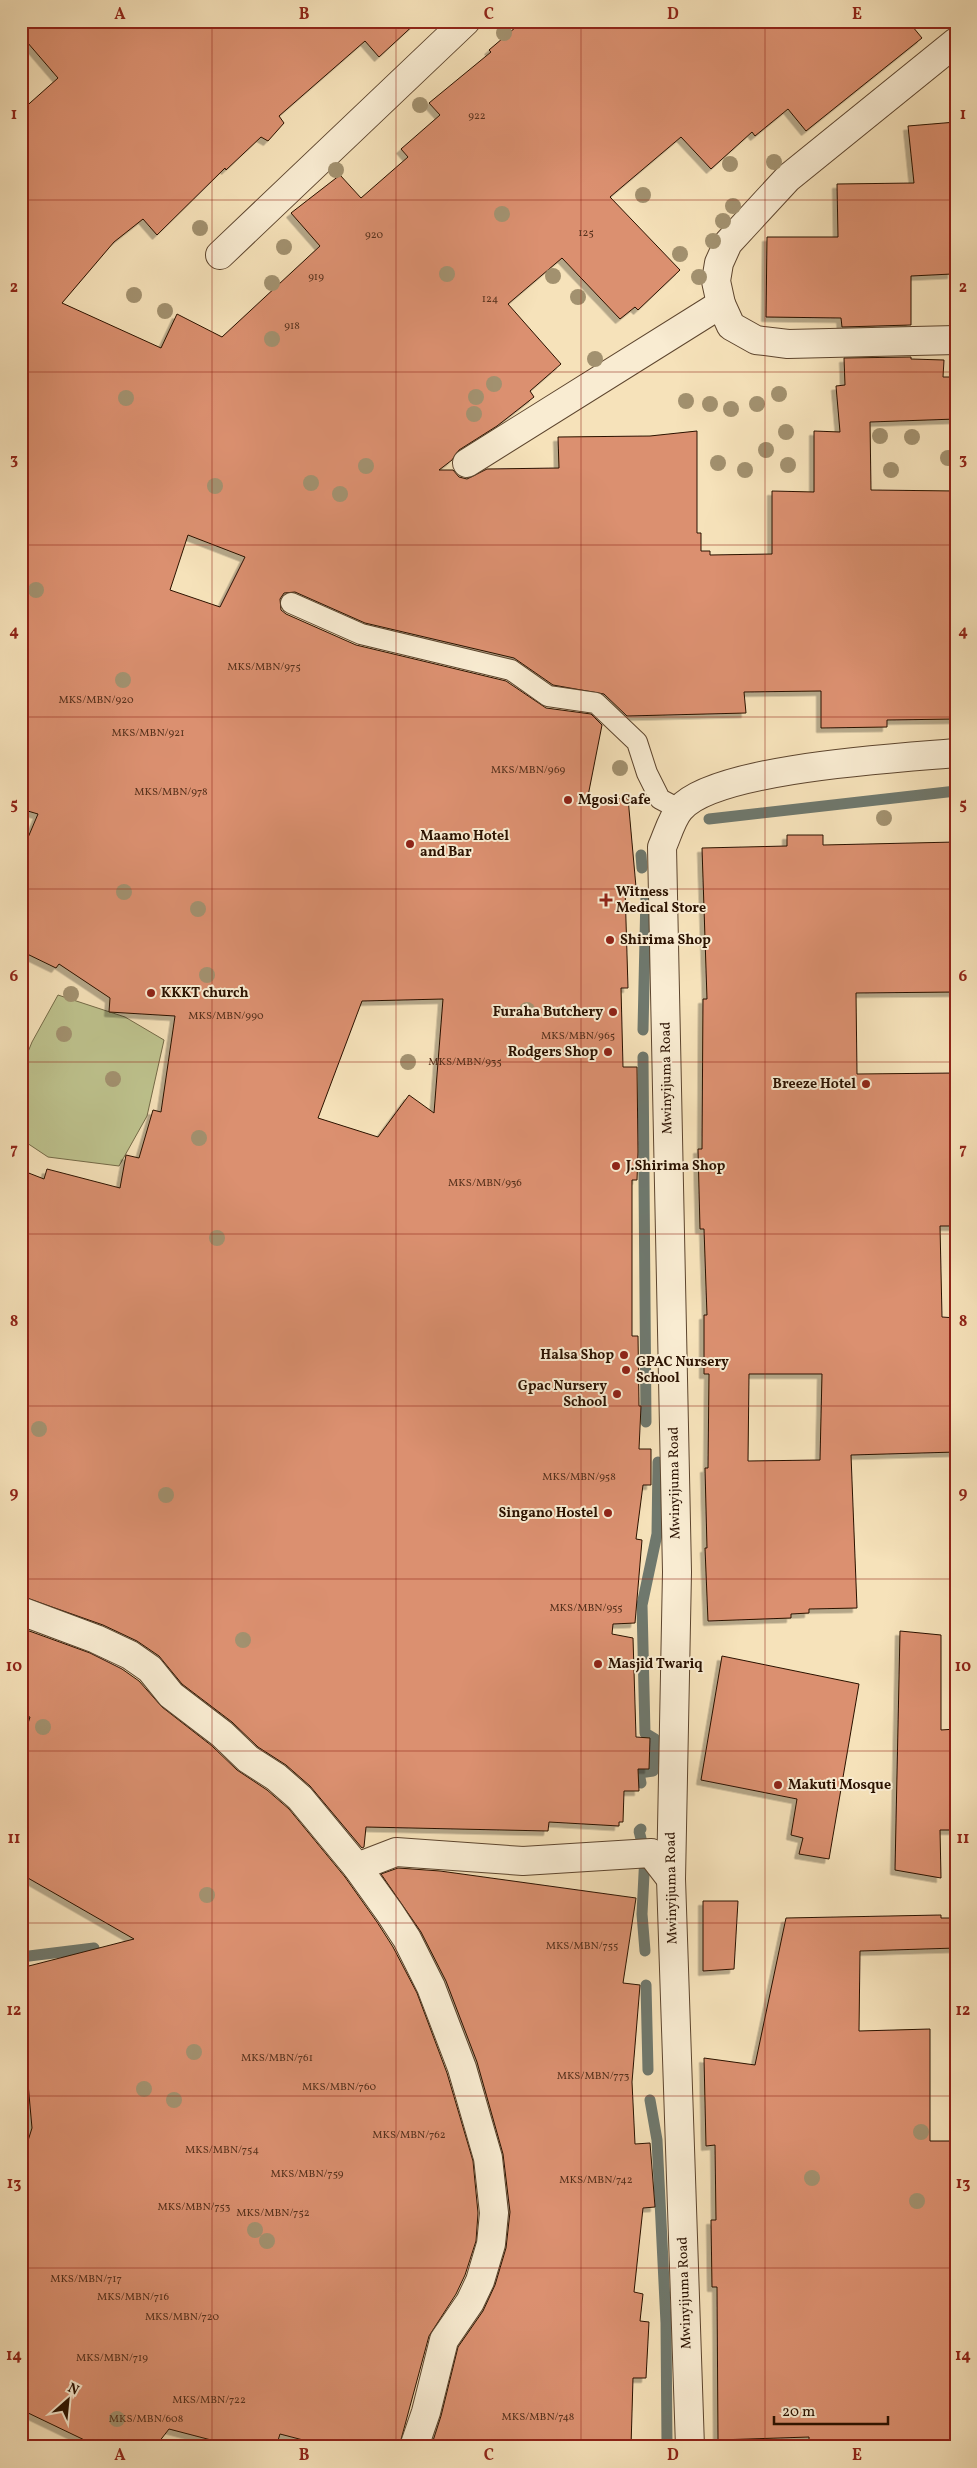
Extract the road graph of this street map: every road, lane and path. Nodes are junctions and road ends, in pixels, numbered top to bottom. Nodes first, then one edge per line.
1 (466, 21) edge
2 (956, 42) edge
3 (220, 255) dead end
4 (720, 304) junction
5 (956, 340) edge
6 (467, 463) dead end
7 (291, 603) dead end
8 (956, 752) edge
9 (680, 809) junction
10 (21, 1611) edge
11 (357, 1868) junction
12 (671, 1879) junction
13 (414, 2447) edge
14 (690, 2447) edge

1 - 3 street
2 - 4 street
4 - 5 street
4 - 6 street
7 - 9 lane
8 - 9 street, Mwinyijuma Road
9 - 12 street, Mwinyijuma Road
10 - 11 street
11 - 12 street
11 - 13 street
12 - 14 street, Mwinyijuma Road

